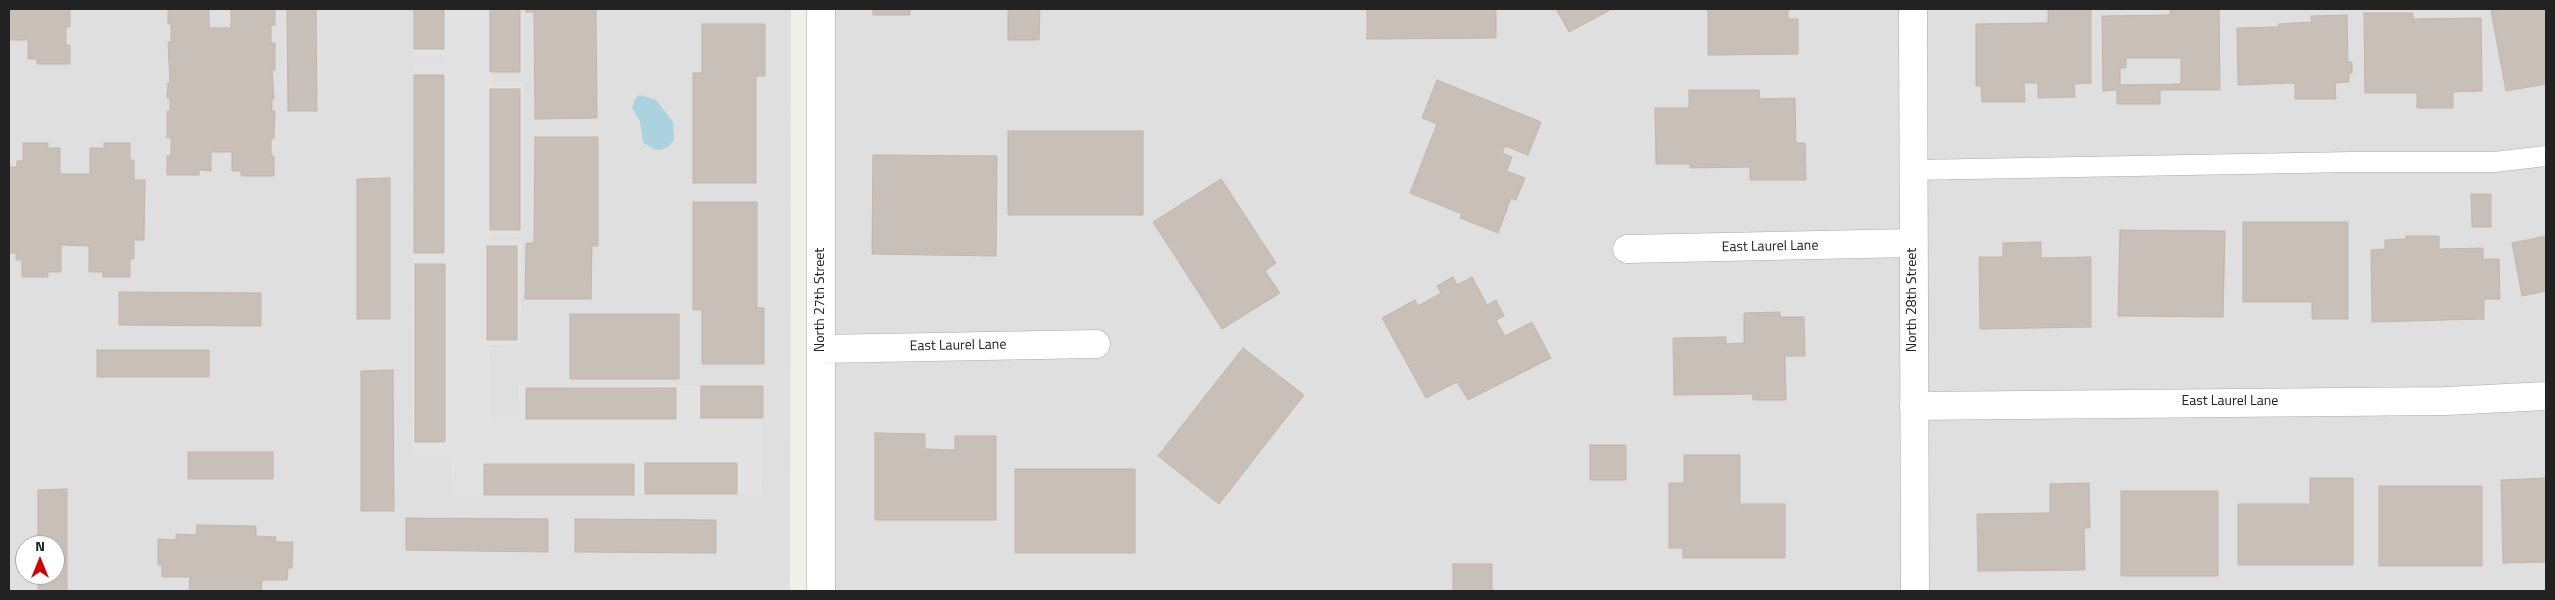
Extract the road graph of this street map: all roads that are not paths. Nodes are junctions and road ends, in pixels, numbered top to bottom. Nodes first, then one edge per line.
1 (821, 9) edge
2 (1913, 9) edge
3 (2546, 156) edge
4 (1914, 170) junction
5 (1913, 244) junction
6 (1627, 250) dead end
7 (1096, 344) dead end
8 (821, 349) junction
9 (2546, 396) edge
10 (1914, 406) junction
11 (821, 591) edge
12 (1915, 591) edge

1 - 8 street, North 27th Street
2 - 4 street, North 28th Street
3 - 4 lane
4 - 5 street, North 28th Street
5 - 6 street, East Laurel Lane
5 - 10 street, North 28th Street
7 - 8 street, East Laurel Lane
8 - 11 street, North 27th Street
9 - 10 street, East Laurel Lane
10 - 12 street, North 28th Street

